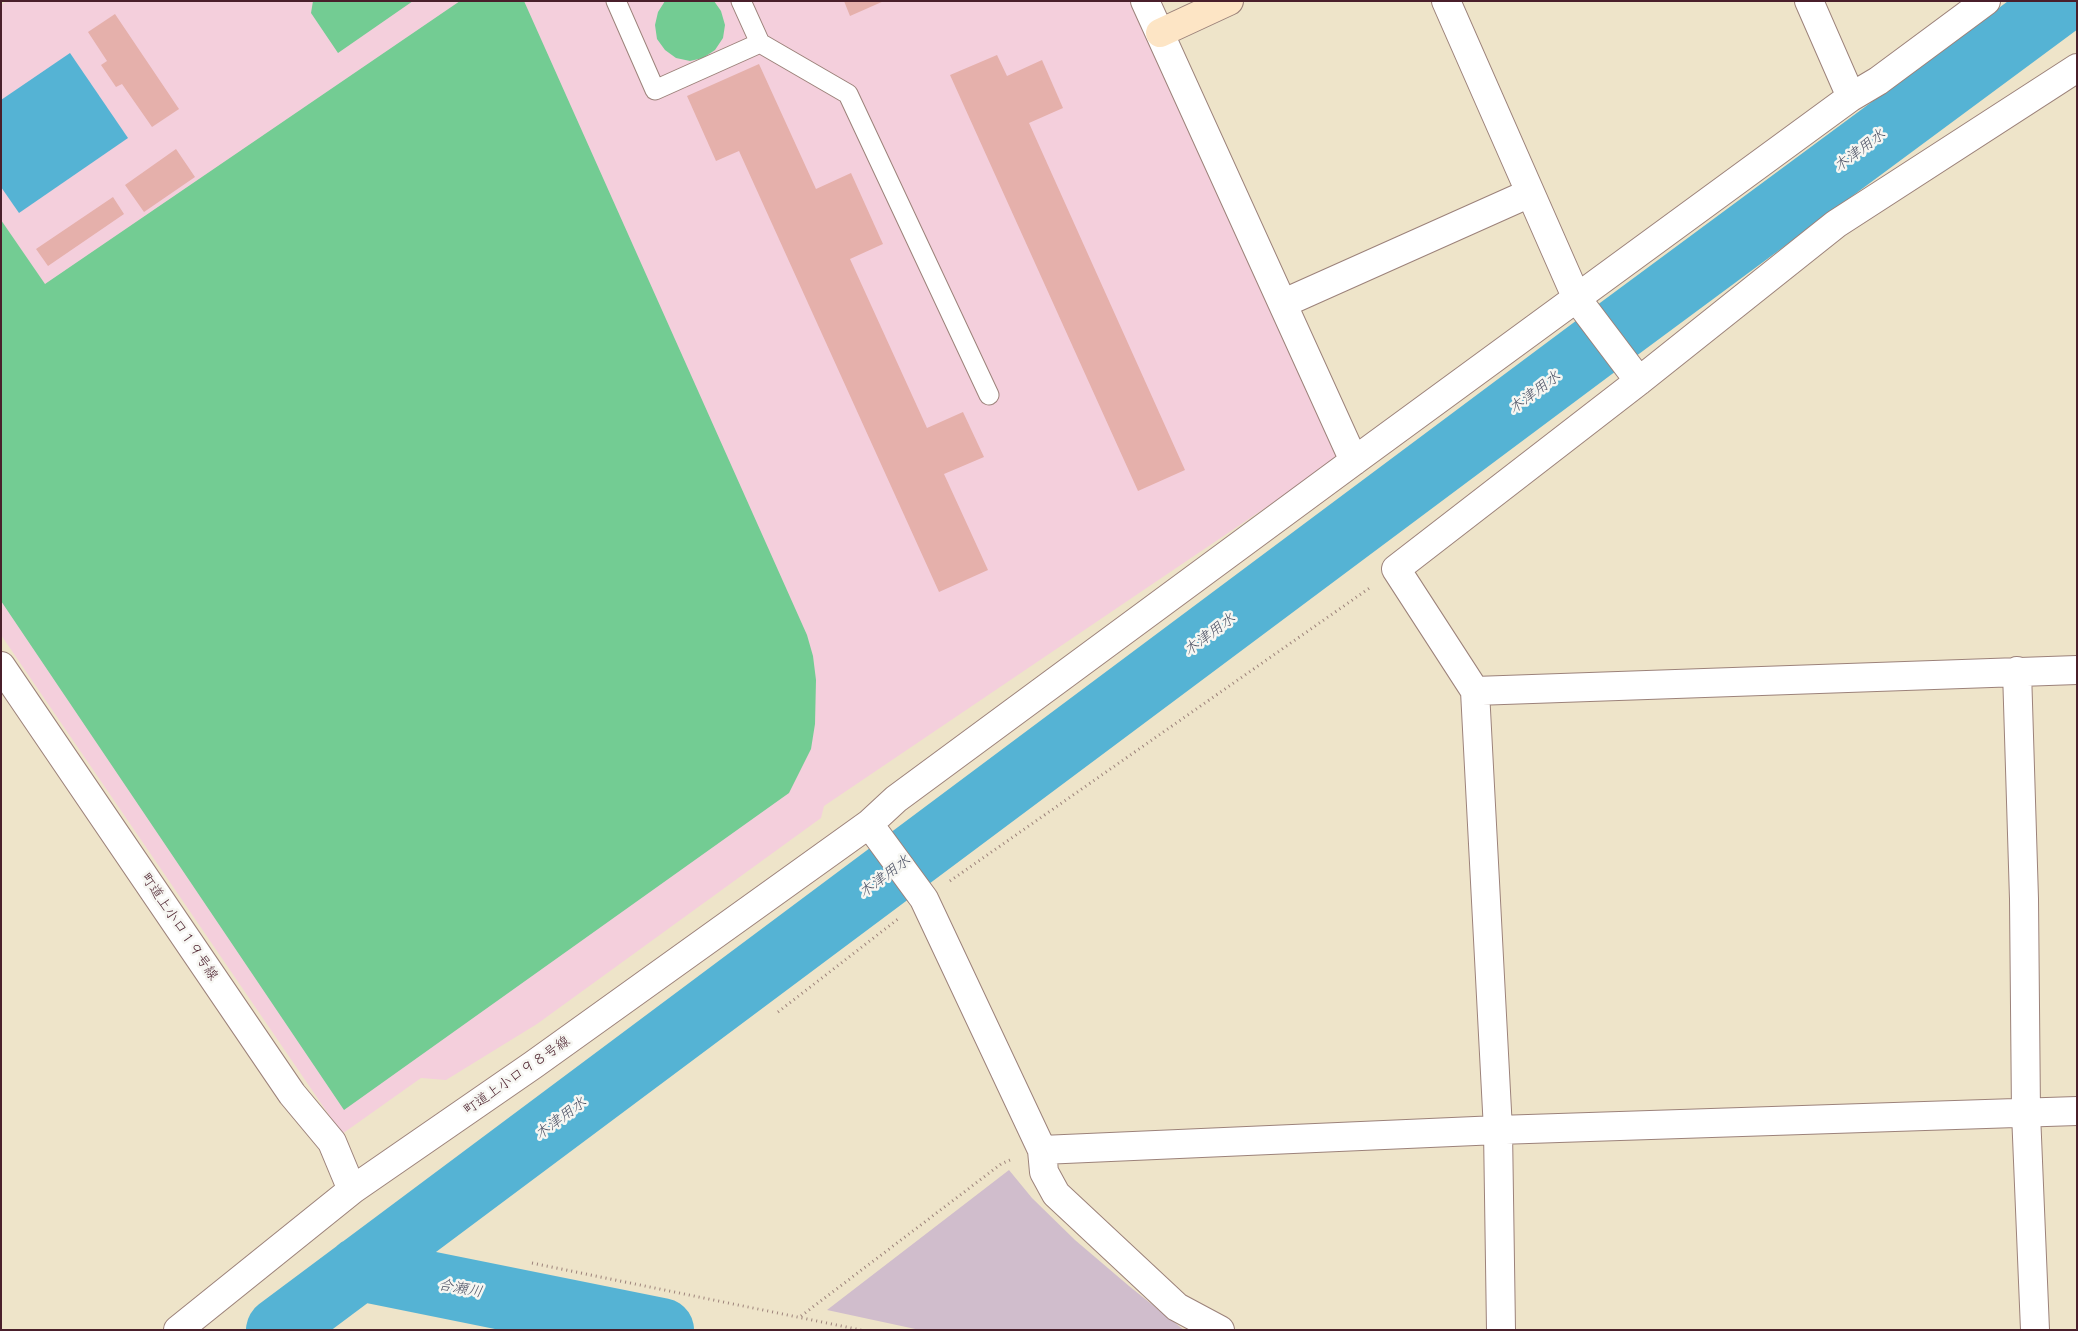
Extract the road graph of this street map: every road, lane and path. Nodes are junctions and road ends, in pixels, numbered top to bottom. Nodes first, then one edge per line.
1 (616, 1) edge
2 (741, 1) edge
3 (1146, 1) edge
4 (1229, 1) edge
5 (1446, 1) edge
6 (1809, 1) edge
7 (1986, 1) edge
8 (1160, 33) junction
9 (760, 43) junction
10 (2077, 68) edge
11 (1851, 97) junction
12 (1530, 193) junction
13 (1577, 299) junction
14 (1284, 303) junction
15 (1639, 381) junction
16 (989, 395) dead end
17 (1354, 461) junction
18 (1396, 569) junction
19 (1, 666) edge
20 (2077, 670) edge
21 (2017, 671) junction
22 (1475, 691) junction
23 (871, 831) junction
24 (922, 895) junction
25 (778, 1012) dead end
26 (2077, 1111) edge
27 (2026, 1113) junction
28 (1498, 1130) junction
29 (1030, 1153) junction
30 (352, 1190) junction
31 (532, 1263) dead end
32 (801, 1317) junction
33 (178, 1330) edge
34 (861, 1330) edge
35 (1220, 1330) edge
36 (1501, 1330) edge
37 (2035, 1330) edge

1 - 9 lane
2 - 9 lane
3 - 8 street
4 - 8 street
5 - 12 street
6 - 11 street
7 - 11 street, 町道上小口９８号線
8 - 14 street
9 - 16 lane
10 - 15 street
11 - 13 street, 町道上小口９８号線
12 - 13 street
12 - 14 street
13 - 15 street
13 - 17 street, 町道上小口９８号線
14 - 17 street
15 - 18 street
17 - 23 street, 町道上小口９８号線
18 - 22 street
18 - 24 path
19 - 30 street, 町道上小口１９号線
20 - 21 street
21 - 22 street
21 - 27 street
22 - 28 street
23 - 24 street
23 - 30 street, 町道上小口９８号線
24 - 25 path
24 - 29 street
26 - 27 street
27 - 28 street
27 - 37 street
28 - 29 street
28 - 36 street
29 - 32 path
29 - 35 street
30 - 33 street, 町道上小口９８号線
31 - 32 path
32 - 34 path

